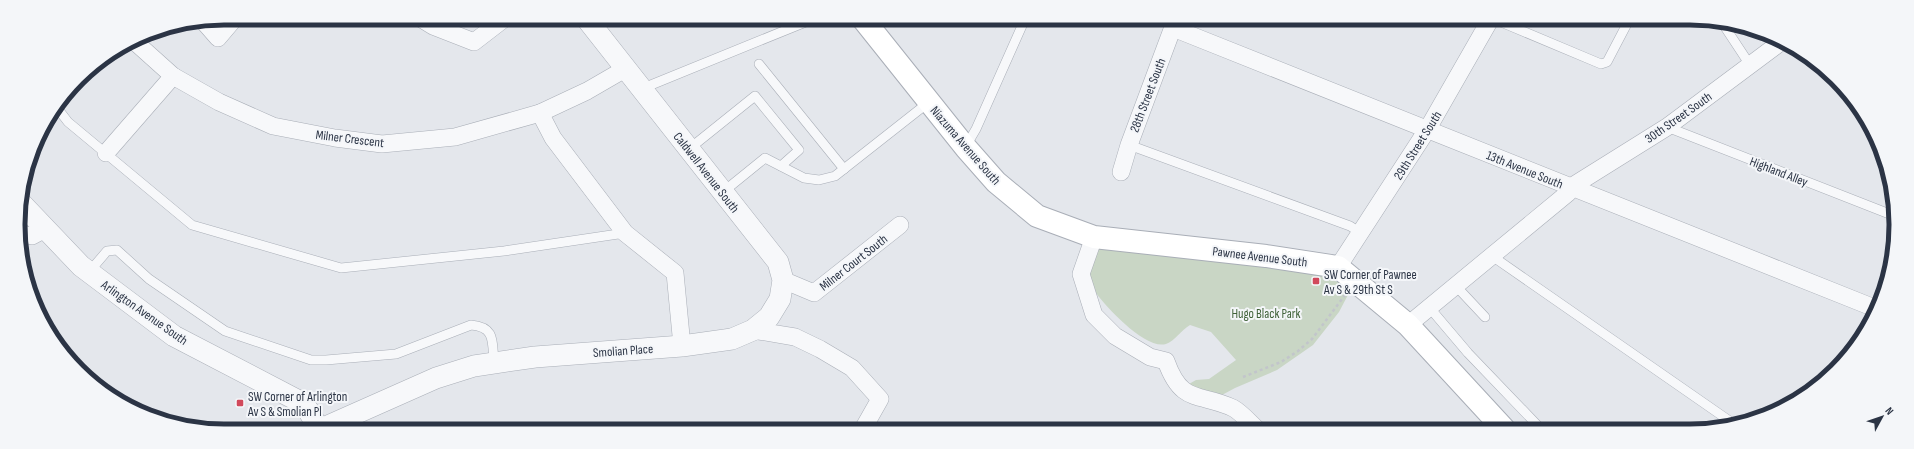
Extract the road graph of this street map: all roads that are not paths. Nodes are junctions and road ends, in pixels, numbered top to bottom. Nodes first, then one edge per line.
1 (229, 25) edge
2 (431, 25) edge
3 (496, 25) edge
4 (591, 25) edge
5 (798, 25) edge
6 (868, 25) edge
7 (1022, 25) edge
8 (1174, 25) edge
9 (1176, 25) edge
10 (1487, 25) edge
11 (1508, 25) edge
12 (1626, 25) edge
13 (207, 26) edge
14 (1726, 29) edge
15 (138, 45) edge
16 (1777, 45) edge
17 (759, 64) dead end
18 (1750, 65) junction
19 (625, 69) junction
20 (173, 76) junction
21 (641, 89) junction
22 (929, 102) junction
23 (60, 112) edge
24 (540, 113) junction
25 (1667, 127) junction
26 (1427, 130) junction
27 (1129, 145) junction
28 (966, 148) junction
29 (689, 149) junction
30 (106, 153) junction
31 (781, 166) junction
32 (844, 169) junction
33 (1121, 172) dead end
34 (1571, 187) junction
35 (723, 192) junction
36 (25, 208) edge
37 (1889, 214) edge
38 (900, 225) dead end
39 (45, 228) junction
40 (625, 233) junction
41 (1361, 233) junction
42 (25, 235) edge
43 (1094, 236) junction
44 (1492, 256) junction
45 (1338, 267) junction
46 (89, 272) junction
47 (783, 280) junction
48 (1455, 285) junction
49 (1429, 307) junction
50 (1871, 307) edge
51 (1485, 317) dead end
52 (1408, 325) junction
53 (752, 330) junction
54 (682, 346) junction
55 (494, 363) junction
56 (1728, 420) edge
57 (317, 424) edge
58 (331, 424) edge
59 (866, 424) edge
60 (1250, 424) edge
61 (1499, 424) edge
62 (1536, 424) edge

1 - 13 street
2 - 3 street
4 - 19 street, Caldwell Avenue South
5 - 21 lane
6 - 22 main road, Niazuma Avenue South
7 - 28 lane
8 - 27 street, 28th Street South
9 - 26 street, 13th Avenue South
10 - 26 street, 29th Street South
11 - 12 lane
14 - 18 lane
15 - 20 street, Milner Crescent
16 - 18 street, 30th Street South
17 - 32 lane
18 - 25 street, 30th Street South
19 - 21 street, Caldwell Avenue South
19 - 24 street, Milner Crescent
20 - 24 street, Milner Crescent
20 - 30 street
21 - 29 street, Caldwell Avenue South
22 - 28 main road, Niazuma Avenue South
22 - 32 lane
23 - 30 lane
24 - 40 street
25 - 34 street, 30th Street South
25 - 37 lane, Highland Alley
26 - 34 street, 13th Avenue South
26 - 41 street, 29th Street South
27 - 33 street, 28th Street South
27 - 41 lane
28 - 43 main road, Niazuma Avenue South
29 - 31 lane
29 - 35 street, Caldwell Avenue South
30 - 40 lane
31 - 32 lane
31 - 35 lane
34 - 44 street, 30th Street South
34 - 50 street, 13th Avenue South
35 - 47 street, Caldwell Avenue South
36 - 39 street, Arlington Avenue South
38 - 47 street, Milner Court South
39 - 42 street
39 - 46 street, Arlington Avenue South
40 - 54 street
41 - 45 street, 29th Street South
43 - 45 main road, Pawnee Avenue South
43 - 60 street
44 - 48 street, 30th Street South
44 - 56 lane
45 - 52 main road
46 - 55 lane
46 - 57 street, Arlington Avenue South
47 - 53 street, Caldwell Avenue South
48 - 49 street, 30th Street South
48 - 51 lane
49 - 52 street, 30th Street South
49 - 62 lane
52 - 61 main road
53 - 54 street, Smolian Place
53 - 59 street
54 - 55 street, Smolian Place
55 - 58 street, Smolian Place

